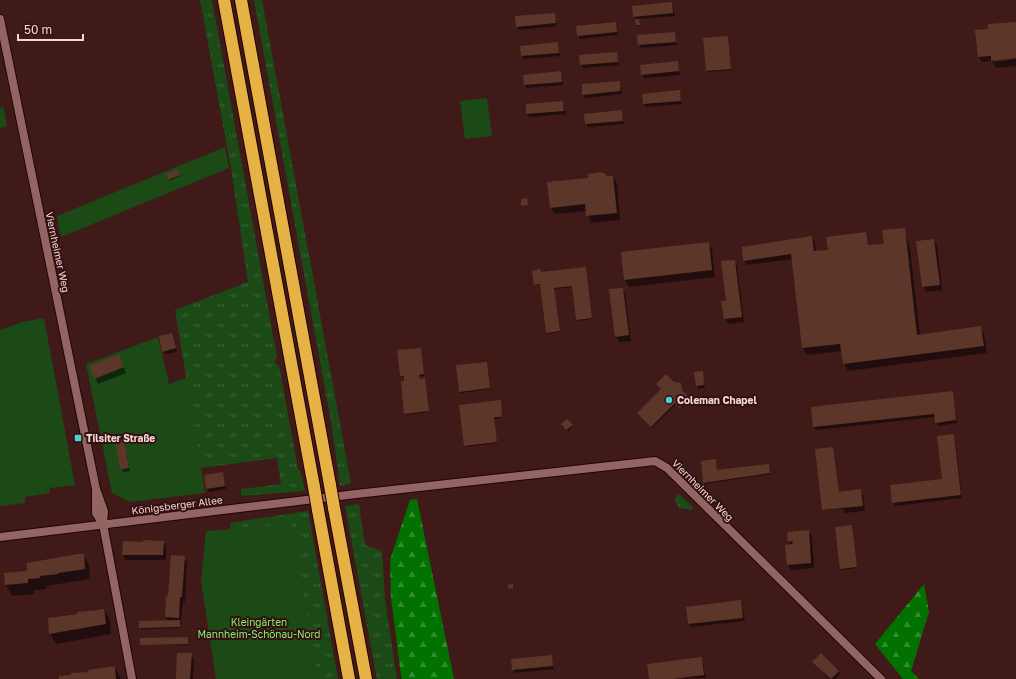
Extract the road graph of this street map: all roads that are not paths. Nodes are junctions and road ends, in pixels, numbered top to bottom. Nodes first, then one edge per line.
1 (224, 0) edge
2 (241, 0) edge
3 (0, 19) edge
4 (356, 494) joint
5 (102, 524) junction
6 (0, 537) edge
7 (132, 679) edge
8 (349, 679) edge
9 (366, 679) edge
10 (881, 679) edge

1 - 8 highway, bridge
2 - 9 highway, bridge
3 - 5 street, Viernheimer Weg
4 - 5 street, Königsberger Allee
4 - 10 street, Viernheimer Weg
5 - 6 street, Königsberger Allee
5 - 7 street

